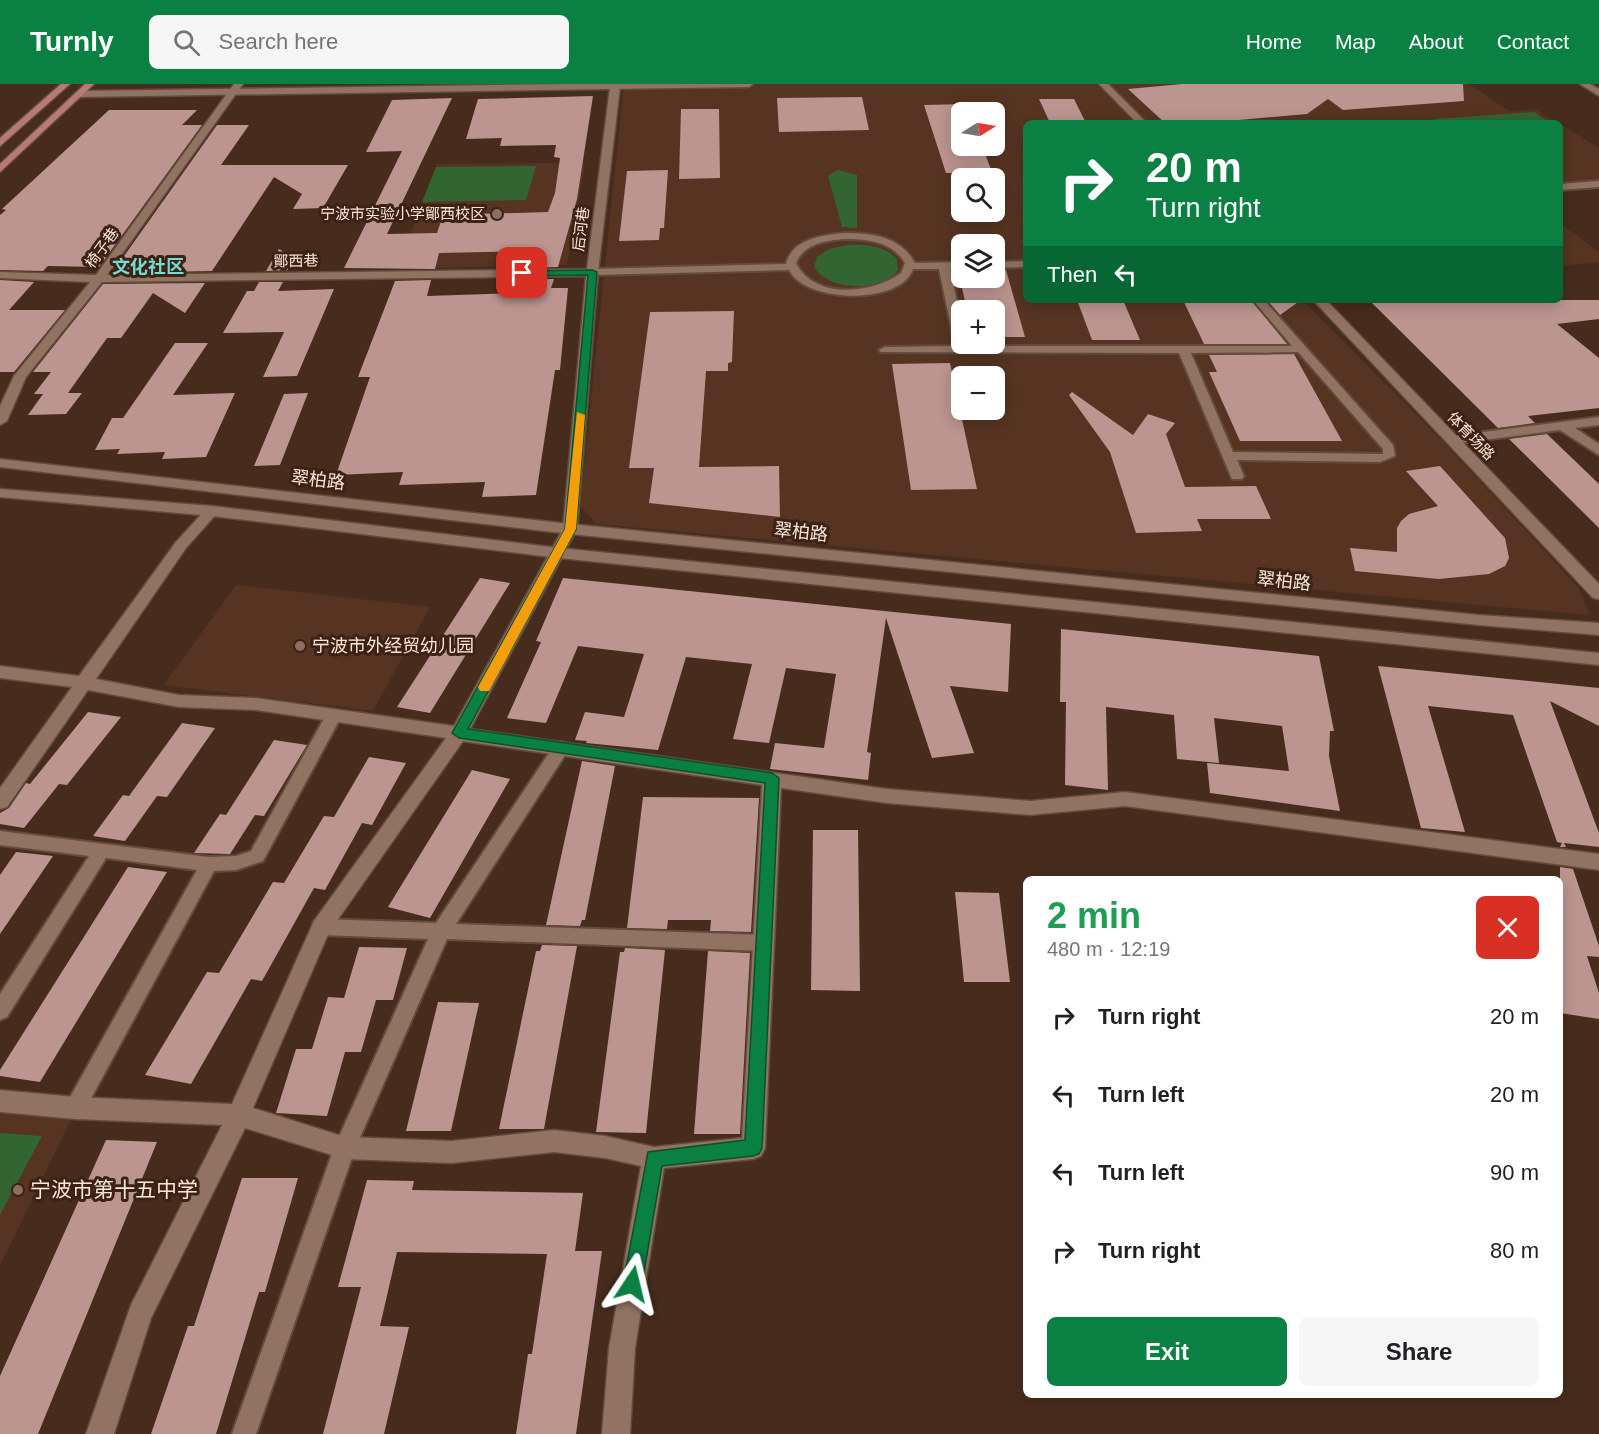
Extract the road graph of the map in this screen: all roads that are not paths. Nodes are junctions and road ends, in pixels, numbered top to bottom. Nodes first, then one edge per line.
1 (66, 84) edge
2 (90, 84) edge
3 (749, 84) edge
4 (1103, 84) edge
5 (1584, 84) edge
6 (615, 87) junction
7 (235, 89) edge
8 (1599, 93) edge
9 (79, 94) junction
10 (1139, 120) edge
11 (0, 143) edge
12 (0, 169) edge
13 (1599, 184) edge
14 (1563, 187) edge
15 (1023, 264) edge
16 (1005, 265) edge
17 (910, 266) junction
18 (944, 266) junction
19 (951, 266) edge
20 (792, 267) junction
21 (592, 272) junction
22 (0, 275) edge
23 (99, 279) junction
24 (951, 301) edge
25 (1261, 303) edge
26 (1322, 303) edge
27 (885, 350) dead end
28 (951, 350) edge
29 (1005, 350) edge
30 (1184, 350) junction
31 (1302, 350) junction
32 (0, 421) edge
33 (1599, 421) edge
34 (1560, 425) junction
35 (1452, 440) junction
36 (1599, 451) edge
37 (1229, 456) junction
38 (0, 463) edge
39 (1237, 476) dead end
40 (0, 493) edge
41 (213, 511) junction
42 (570, 529) junction
43 (559, 553) junction
44 (1599, 594) edge
45 (1599, 629) edge
46 (1599, 658) edge
47 (0, 672) edge
48 (84, 683) junction
49 (333, 717) junction
50 (459, 733) junction
51 (561, 748) junction
52 (772, 778) junction
53 (0, 802) edge
54 (0, 838) edge
55 (102, 850) junction
56 (1599, 862) edge
57 (209, 864) junction
58 (321, 927) junction
59 (441, 931) junction
60 (763, 943) junction
61 (0, 1011) edge
62 (0, 1101) edge
63 (75, 1108) junction
64 (239, 1115) junction
65 (345, 1148) junction
66 (654, 1158) junction
67 (100, 1434) edge
68 (244, 1434) edge
69 (616, 1434) edge

1 - 11 main road
2 - 9 main road
3 - 6 street
4 - 10 street
5 - 8 street
6 - 7 street
6 - 21 street, 后河巷
7 - 9 street
7 - 23 street, 椅子巷
9 - 12 main road
13 - 14 lane
15 - 16 lane
17 - 18 lane
17 - 20 lane
17 - 20 lane
18 - 19 lane
18 - 24 lane
20 - 21 lane
21 - 23 street, 鄮西巷
21 - 42 street, 后河巷
22 - 23 street, 鄮西巷
23 - 32 street, 椅子巷
25 - 31 lane
26 - 35 street, 体育场路
27 - 28 lane
29 - 30 lane
30 - 31 lane
30 - 37 lane
31 - 37 lane
33 - 34 lane
34 - 35 lane
34 - 36 lane
35 - 44 street, 体育场路
37 - 39 lane
38 - 42 street, 翠柏路
40 - 41 street
41 - 43 street
41 - 48 street
42 - 43 street, 后河巷
42 - 45 street, 翠柏路
43 - 46 street
43 - 50 street, 后河巷
47 - 48 street
48 - 49 street
48 - 53 street
49 - 50 street
49 - 57 lane
50 - 51 street
50 - 58 street, 后河巷
51 - 52 street
51 - 59 lane
52 - 56 street
52 - 60 street
54 - 55 lane
55 - 57 lane
55 - 61 lane
57 - 63 lane
58 - 59 lane
58 - 64 street, 后河巷
59 - 60 lane
59 - 65 lane
60 - 66 street
62 - 63 street
63 - 64 street
64 - 65 street
64 - 67 street, 后河巷
65 - 66 street
65 - 68 lane
66 - 69 street

